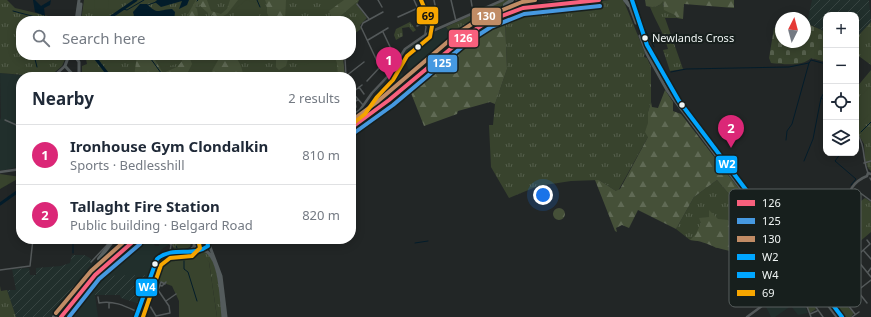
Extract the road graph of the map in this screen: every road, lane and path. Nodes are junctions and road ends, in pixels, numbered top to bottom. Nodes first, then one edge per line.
1 (80, 0) edge
2 (378, 0) edge
3 (414, 0) edge
4 (434, 0) edge
5 (451, 0) edge
6 (471, 0) edge
7 (502, 0) edge
8 (515, 0) edge
9 (521, 0) edge
10 (525, 0) edge
11 (530, 0) edge
12 (569, 0) edge
13 (599, 0) edge
14 (630, 1) edge
15 (357, 4) dead end
16 (472, 6) dead end
17 (510, 6) junction
18 (382, 7) dead end
19 (418, 8) junction
20 (436, 10) dead end
21 (513, 11) junction
22 (637, 11) dead end
23 (383, 12) dead end
24 (78, 16) edge
25 (398, 17) dead end
26 (483, 17) junction
27 (369, 19) junction
28 (456, 20) junction
29 (424, 23) junction
30 (417, 26) dead end
31 (426, 27) junction
32 (388, 28) dead end
33 (382, 32) junction
34 (431, 32) junction
35 (426, 34) junction
36 (368, 40) junction
37 (393, 53) dead end
38 (650, 53) junction
39 (67, 60) edge
40 (77, 60) edge
41 (345, 60) edge
42 (364, 62) dead end
43 (66, 66) junction
44 (381, 66) junction
45 (79, 68) junction
46 (61, 71) joint
47 (391, 71) junction
48 (70, 72) junction
49 (79, 72) edge
50 (346, 72) edge
51 (352, 72) edge
52 (665, 77) dead end
53 (368, 81) dead end
54 (362, 85) dead end
55 (359, 87) junction
56 (356, 89) edge
57 (364, 94) dead end
58 (356, 96) edge
59 (358, 99) joint
60 (363, 105) junction
61 (356, 112) edge
62 (356, 118) edge
63 (5, 120) dead end
64 (356, 124) edge
65 (16, 125) edge
66 (859, 137) edge
67 (718, 155) junction
68 (871, 161) edge
69 (864, 162) junction
70 (16, 170) edge
71 (0, 172) edge
72 (870, 176) edge
73 (743, 189) edge
74 (744, 189) edge
75 (852, 189) edge
76 (861, 194) edge
77 (871, 201) edge
78 (867, 240) dead end
79 (33, 244) edge
80 (107, 244) edge
81 (110, 244) edge
82 (120, 244) edge
83 (130, 244) edge
84 (132, 244) edge
85 (192, 244) edge
86 (195, 244) edge
87 (208, 244) joint
88 (171, 245) edge
89 (198, 250) junction
90 (204, 250) junction
91 (864, 250) junction
92 (170, 251) junction
93 (186, 252) junction
94 (861, 252) edge
95 (117, 254) junction
96 (871, 259) edge
97 (91, 262) dead end
98 (861, 264) edge
99 (871, 268) edge
100 (0, 270) edge
101 (868, 272) junction
102 (871, 276) edge
103 (871, 280) edge
104 (165, 283) dead end
105 (861, 288) edge
106 (75, 289) junction
107 (176, 294) dead end
108 (146, 295) dead end
109 (861, 296) edge
110 (98, 297) dead end
111 (143, 301) junction
112 (166, 301) junction
113 (109, 303) junction
114 (146, 303) junction
115 (866, 303) dead end
116 (761, 307) edge
117 (815, 307) edge
118 (830, 307) edge
119 (834, 307) edge
120 (849, 307) edge
121 (109, 308) dead end
122 (818, 311) junction
123 (138, 312) junction
124 (859, 312) dead end
125 (855, 314) junction
126 (810, 316) edge
127 (54, 317) edge
128 (61, 317) edge
129 (136, 317) edge
130 (156, 317) edge
131 (224, 317) edge
132 (747, 317) edge
133 (823, 317) edge
134 (837, 317) edge
135 (842, 317) edge
136 (852, 317) edge

1 - 24 main road
2 - 18 street
3 - 19 street
4 - 20 street
5 - 28 street
6 - 16 street
7 - 28 street
8 - 9 main road
8 - 26 highway
10 - 17 highway
11 - 17 highway
12 - 21 highway
13 - 21 highway
14 - 38 main road
14 - 38 main road
15 - 27 street
17 - 26 highway
19 - 25 street
19 - 29 street
21 - 64 highway
22 - 38 street
23 - 27 street
26 - 62 highway
27 - 36 street
28 - 34 street
29 - 30 street
29 - 31 street
31 - 34 street
31 - 35 street
32 - 33 street
33 - 36 street
33 - 37 street
34 - 35 street
35 - 47 street
36 - 44 street
38 - 52 street
38 - 67 main road
38 - 67 main road
39 - 43 main road
40 - 45 main road
41 - 50 street
42 - 51 street
43 - 46 street
43 - 48 main road
44 - 47 street
44 - 53 street
45 - 48 main road
45 - 49 main road
46 - 48 street
47 - 60 street
54 - 55 street
55 - 56 street
55 - 57 street
58 - 59 street
59 - 60 street
60 - 61 street
63 - 65 street
66 - 69 street
67 - 73 main road
67 - 74 main road
68 - 69 street
69 - 72 street
70 - 71 street
72 - 75 street
76 - 77 street
78 - 91 street
79 - 100 street
80 - 97 street
81 - 106 highway
82 - 106 highway
83 - 95 highway
84 - 95 highway
85 - 93 street
86 - 89 main road
87 - 90 main road
87 - 131 main road
88 - 92 street
89 - 90 main road
89 - 93 street
90 - 131 main road
91 - 94 street
91 - 96 street
92 - 93 street
92 - 111 street
95 - 128 highway
98 - 101 street
99 - 101 street
101 - 102 street
103 - 105 street
104 - 112 street
106 - 127 highway
107 - 112 street
108 - 114 street
109 - 115 street
110 - 113 street
111 - 114 street
111 - 123 street
112 - 130 street
113 - 121 street
113 - 123 street
114 - 130 street
116 - 132 street
117 - 122 street
118 - 134 main road
119 - 135 main road
120 - 125 street
122 - 126 street
122 - 133 street
123 - 129 street
124 - 125 street
125 - 136 street

